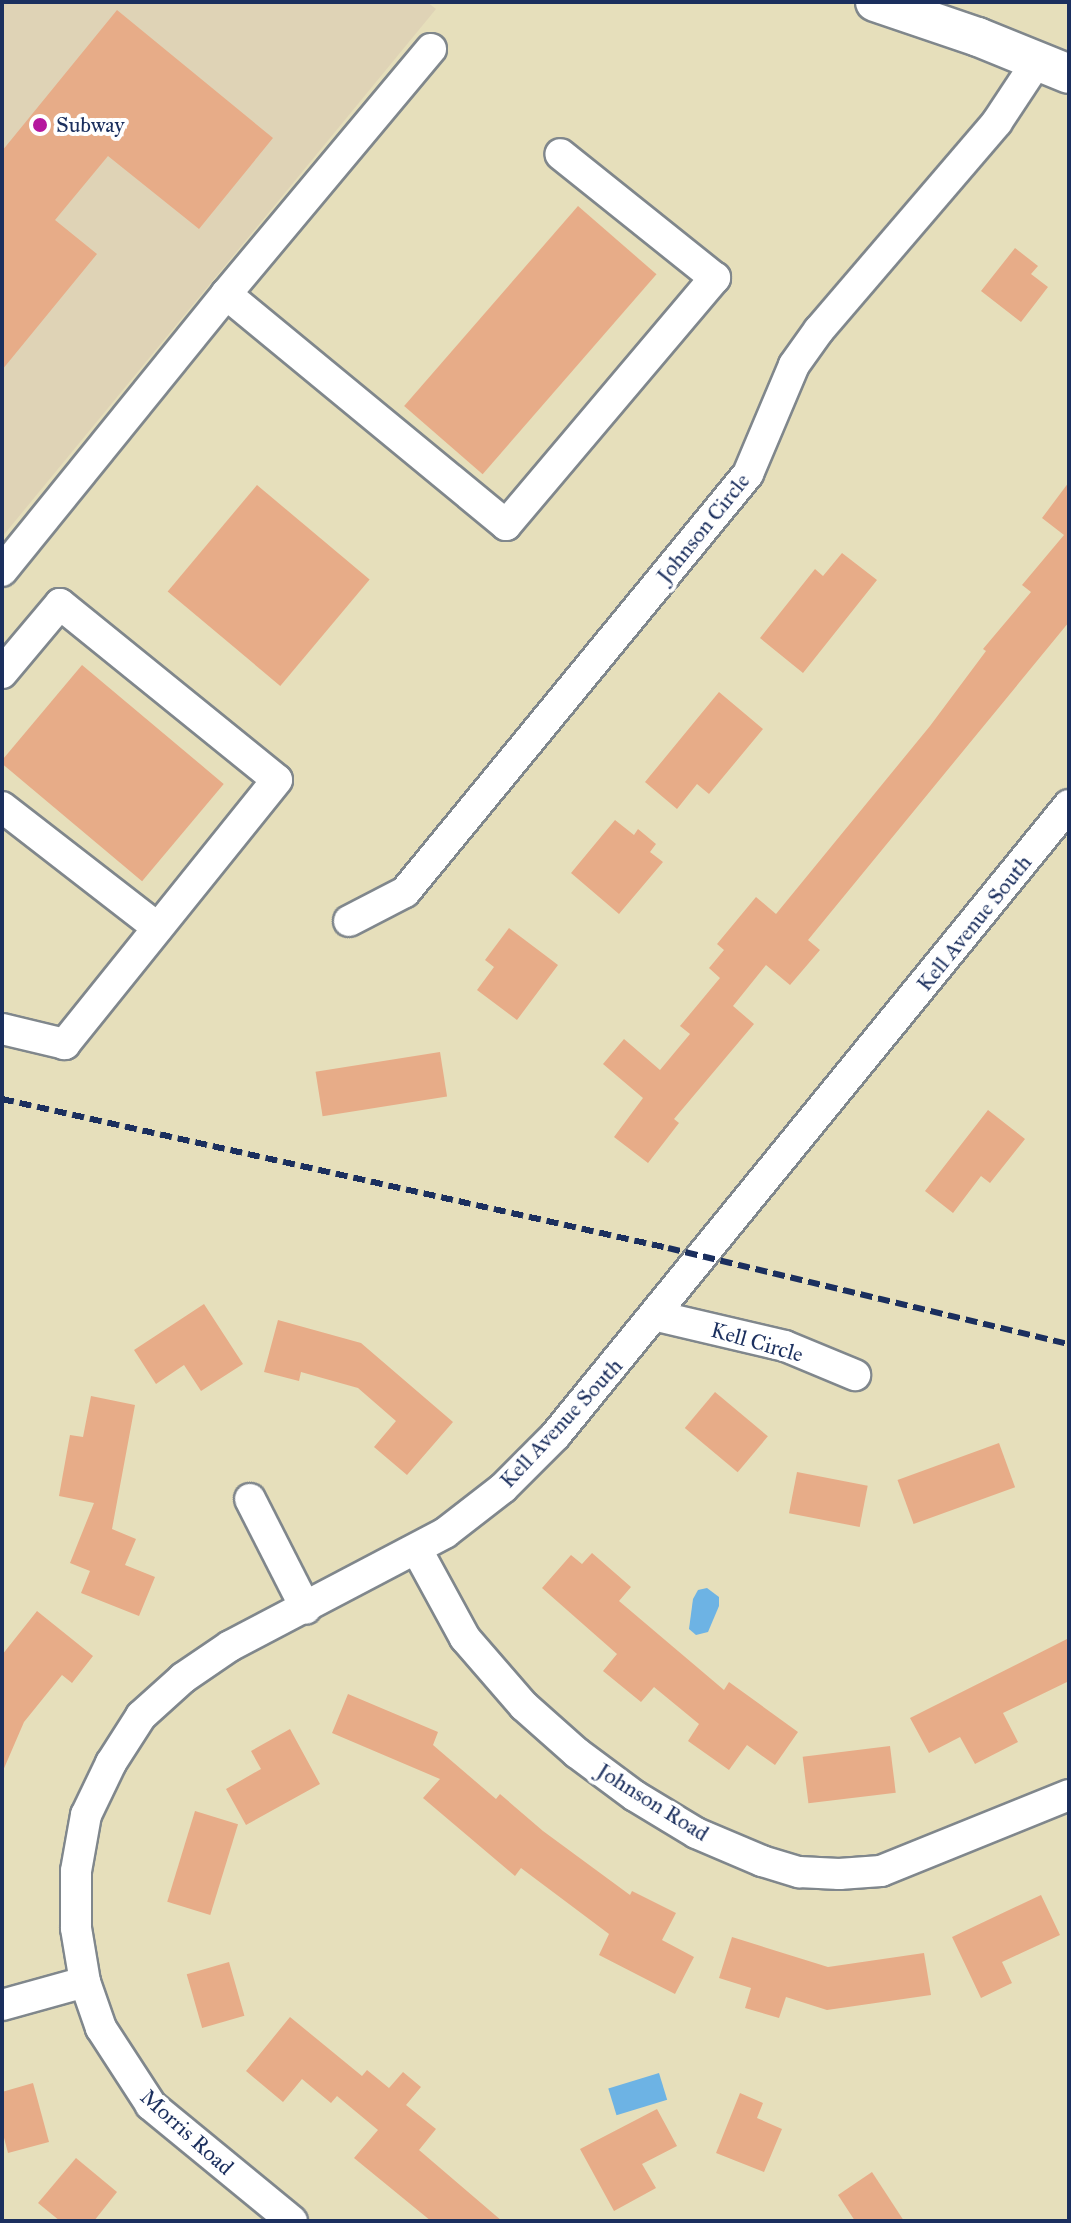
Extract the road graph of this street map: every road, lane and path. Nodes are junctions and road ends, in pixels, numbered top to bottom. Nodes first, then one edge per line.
1 (875, 2) edge
2 (431, 49) dead end
3 (1053, 67) edge
4 (560, 154) dead end
5 (226, 294) junction
6 (2, 571) edge
7 (2, 673) edge
8 (1069, 805) edge
9 (2, 807) edge
10 (349, 921) dead end
11 (158, 928) junction
12 (2, 1029) edge
13 (657, 1316) junction
14 (855, 1375) dead end
15 (250, 1499) dead end
16 (417, 1550) junction
17 (306, 1609) junction
18 (1069, 1795) edge
19 (85, 1982) junction
20 (2, 2005) edge
21 (292, 2221) edge

1 - 3 main road
2 - 5 street
3 - 10 street, Johnson Circle
4 - 5 street
5 - 6 street
7 - 11 street
8 - 13 street, Kell Avenue South
9 - 11 street
11 - 12 street
13 - 14 street, Kell Circle
13 - 16 street, Kell Avenue South
15 - 17 street
16 - 17 street, Kell Avenue South
16 - 18 street, Johnson Road
17 - 19 street, Kell Avenue South
19 - 20 street
19 - 21 street, Morris Road

